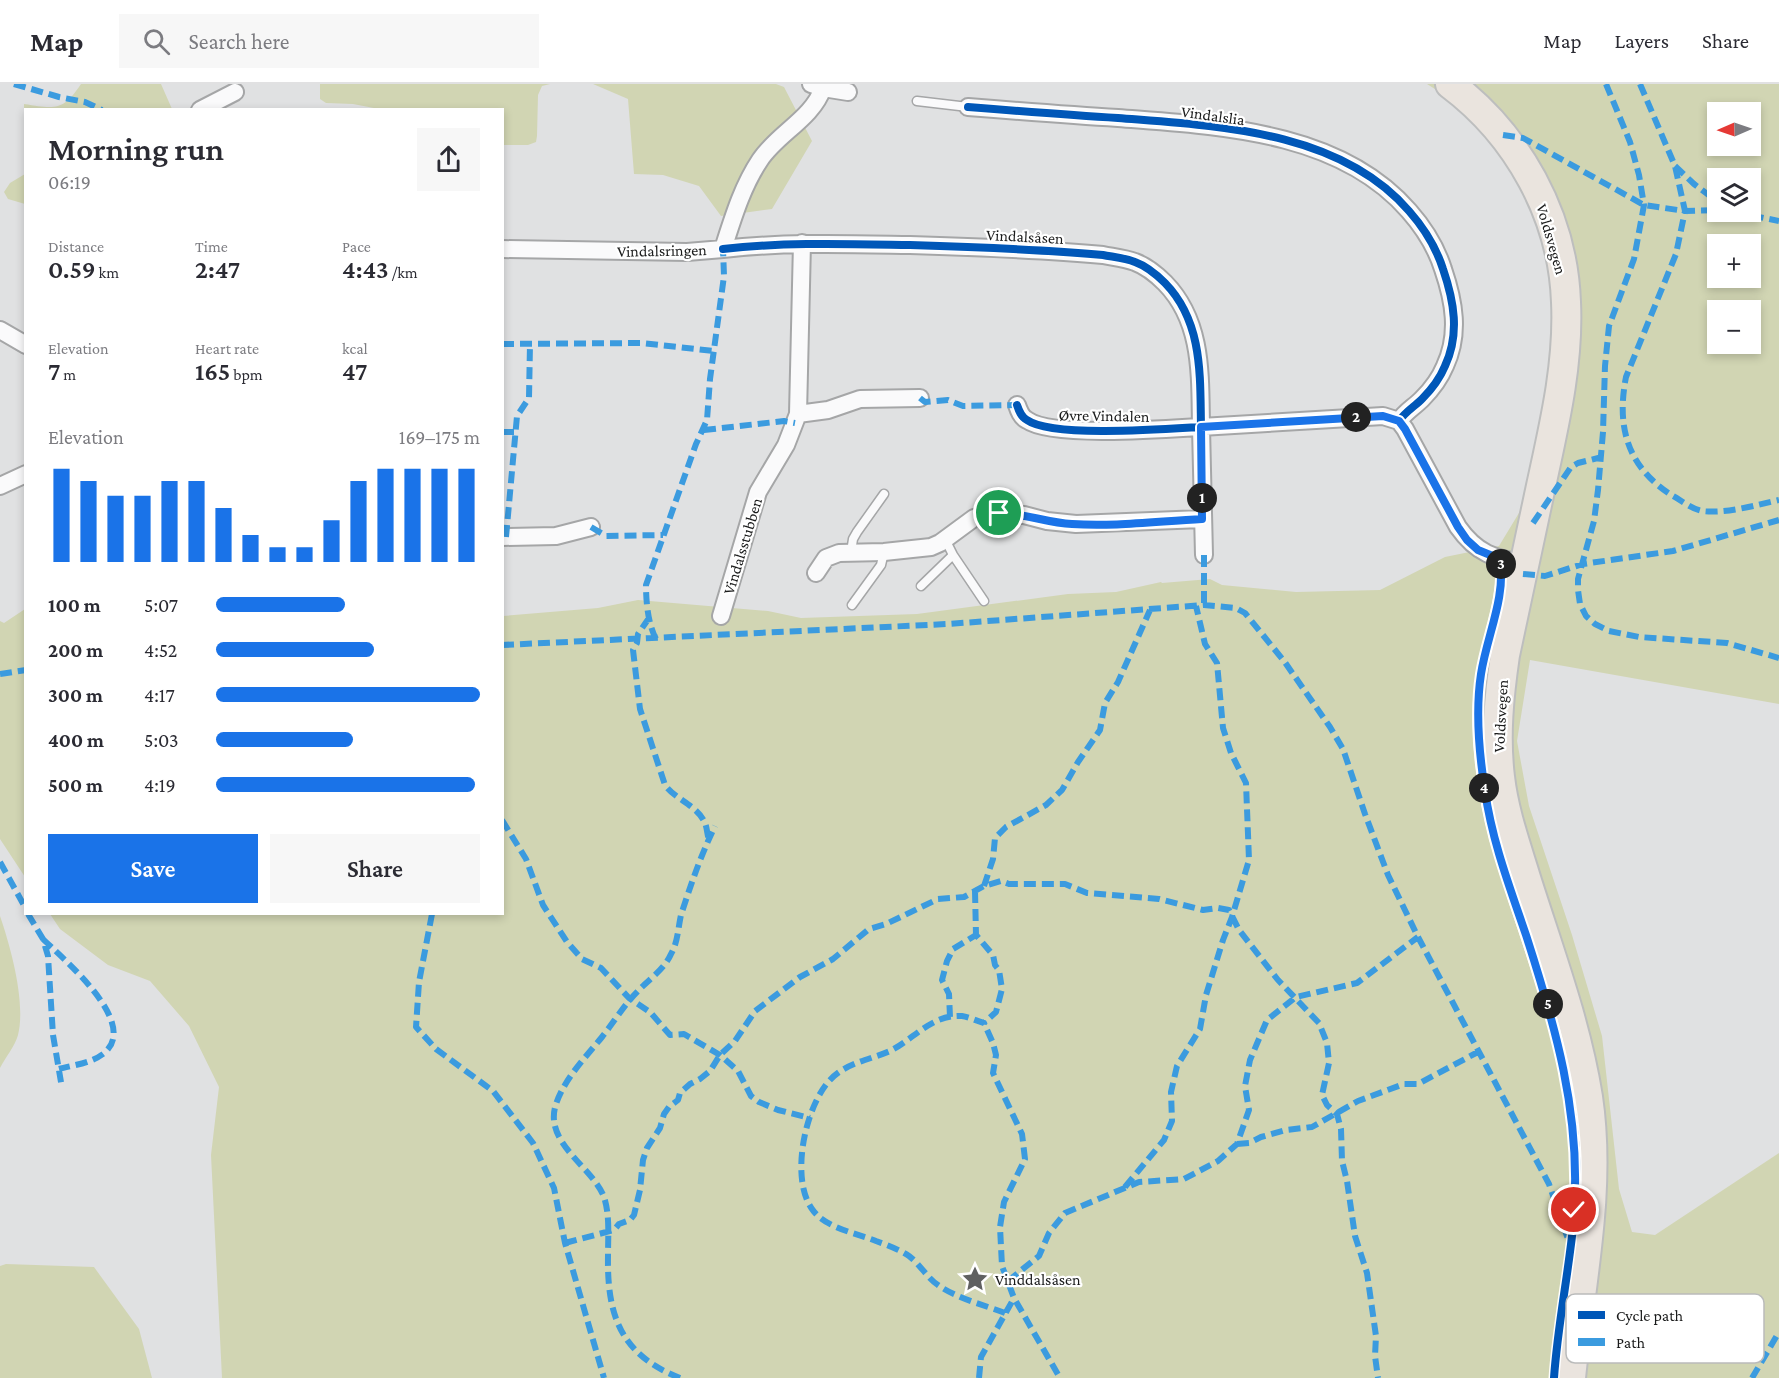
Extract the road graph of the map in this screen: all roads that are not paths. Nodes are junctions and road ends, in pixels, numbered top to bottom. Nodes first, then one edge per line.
1 (1450, 84) edge
2 (817, 86) edge
3 (235, 92) dead end
4 (848, 92) dead end
5 (917, 101) dead end
6 (969, 107) joint
7 (204, 108) edge
8 (802, 243) junction
9 (504, 249) edge
10 (723, 249) junction
11 (0, 330) edge
12 (24, 344) edge
13 (920, 398) dead end
14 (1017, 405) dead end
15 (798, 414) junction
16 (1399, 421) junction
17 (1201, 427) junction
18 (24, 475) edge
19 (0, 486) edge
20 (884, 494) dead end
21 (1202, 519) junction
22 (591, 527) dead end
23 (504, 537) edge
24 (945, 538) junction
25 (851, 552) junction
26 (884, 552) junction
27 (953, 555) junction
28 (1204, 555) dead end
29 (1525, 564) junction
30 (816, 573) dead end
31 (921, 586) dead end
32 (984, 601) dead end
33 (852, 605) dead end
34 (721, 616) dead end
35 (1581, 1294) edge
36 (1573, 1363) edge
37 (1571, 1378) edge

1 - 29 highway, Voldsvegen
2 - 4 street
2 - 10 street, Vindalsringen
3 - 7 street
5 - 6 lane, Vindalslia
6 - 16 street, Vindalslia
8 - 10 street, Vindalsåsen
8 - 15 street, Vindalsstubben
8 - 17 street, Vindalsåsen
9 - 10 street, Vindalsringen
11 - 12 street
13 - 15 street
14 - 17 street, Øvre Vindalen
15 - 34 street, Vindalsstubben
16 - 17 street
16 - 29 street
17 - 21 street, Vindalsåsen
18 - 19 street
20 - 25 lane
21 - 24 street
21 - 28 street, Vindalsåsen
22 - 23 street
24 - 26 street
24 - 27 lane
25 - 26 street
25 - 30 street
26 - 33 lane
27 - 31 lane
27 - 32 lane
29 - 35 highway, Voldsvegen
36 - 37 highway, Voldsvegen

